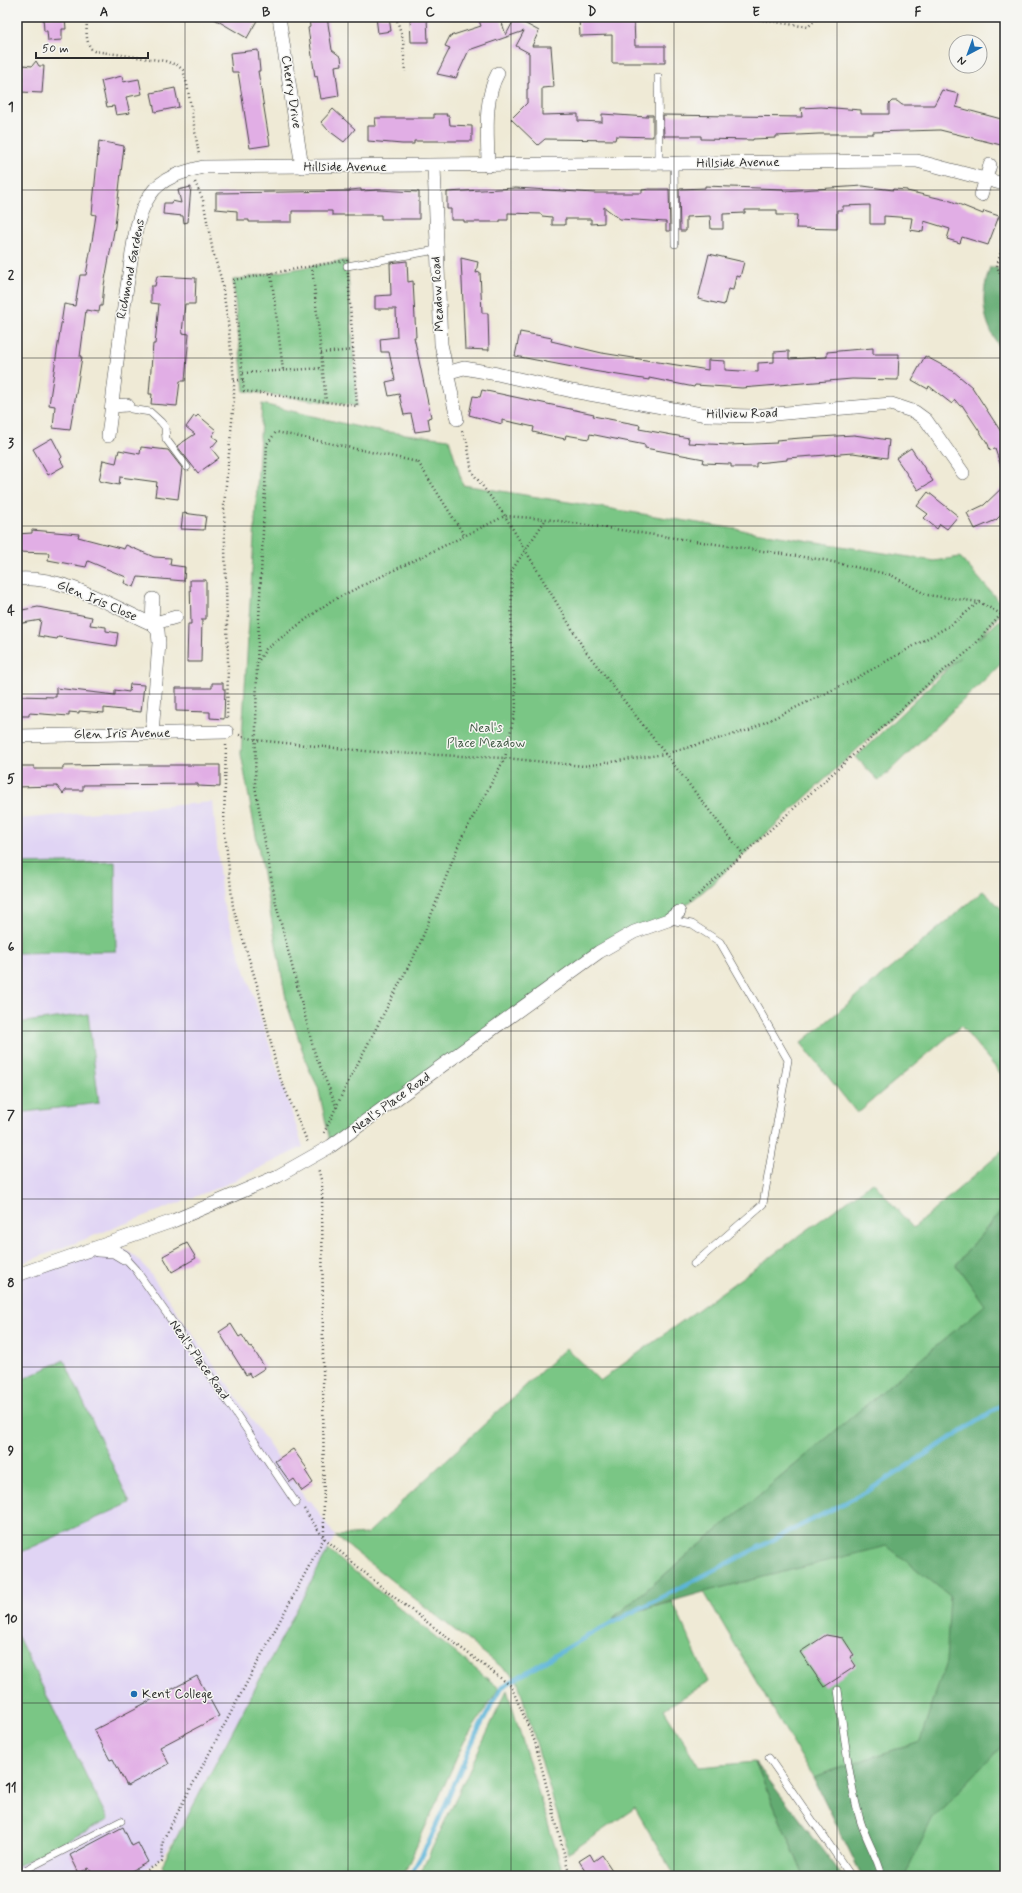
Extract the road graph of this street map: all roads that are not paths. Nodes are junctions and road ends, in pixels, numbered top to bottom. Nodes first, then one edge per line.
1 (279, 17) edge
2 (498, 73) dead end
3 (658, 77) dead end
4 (659, 164) junction
5 (674, 164) junction
6 (990, 165) dead end
7 (434, 166) junction
8 (488, 166) junction
9 (302, 167) junction
10 (197, 169) joint
11 (986, 179) junction
12 (1000, 183) dead end
13 (981, 195) dead end
14 (675, 244) dead end
15 (436, 250) junction
16 (347, 266) road end
17 (446, 373) junction
18 (127, 405) joint
19 (112, 406) junction
20 (457, 419) road end
21 (108, 436) dead end
22 (187, 468) dead end
23 (963, 472) dead end
24 (17, 579) edge
25 (153, 599) dead end
26 (176, 617) dead end
27 (152, 624) junction
28 (227, 732) road end
29 (152, 734) junction
30 (17, 736) edge
31 (679, 912) road end
32 (668, 920) junction
33 (81, 1252) junction
34 (124, 1257) joint
35 (694, 1264) dead end
36 (17, 1275) edge
37 (296, 1503) road end
38 (838, 1690) dead end
39 (769, 1758) dead end
40 (121, 1821) dead end
41 (17, 1874) edge
42 (851, 1876) edge
43 (882, 1876) edge

1 - 9 street, Cherry Drive
2 - 8 street
3 - 4 lane
4 - 5 street, Hillside Avenue
4 - 8 street, Hillside Avenue
5 - 11 street, Hillside Avenue
5 - 14 lane
6 - 11 street
7 - 8 street, Hillside Avenue
7 - 9 street, Hillside Avenue
7 - 15 street, Meadow Road
9 - 10 street, Hillside Avenue
10 - 19 street, Richmond Gardens
11 - 12 street, Hillside Avenue
11 - 13 street
15 - 16 lane
15 - 17 street, Meadow Road
17 - 20 street, Meadow Road
17 - 23 street, Hillview Road
18 - 19 street
18 - 22 lane
19 - 21 street, Richmond Gardens
24 - 27 street, Glen Iris Close
25 - 27 street, Glen Iris Close
26 - 27 street, Glen Iris Close
27 - 29 street, Glen Iris Close
28 - 29 street, Glen Iris Avenue
29 - 30 street, Glen Iris Avenue
31 - 32 street, Neal's Place Road
32 - 33 street, Neal's Place Road
32 - 35 lane
33 - 34 street, Neal's Place Road
33 - 36 street, Neal's Place Road
34 - 37 lane, Neal's Place Road
38 - 43 lane
39 - 42 lane
40 - 41 lane

